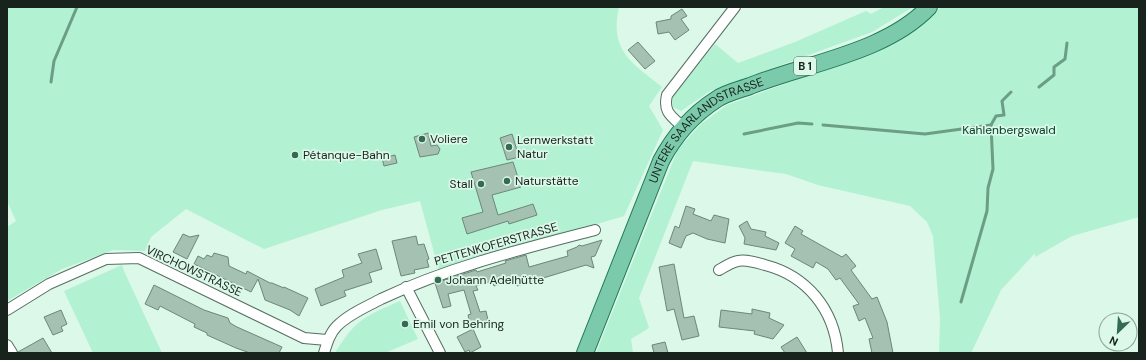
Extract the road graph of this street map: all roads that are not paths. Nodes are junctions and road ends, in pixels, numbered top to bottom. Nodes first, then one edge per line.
1 (735, 7) edge
2 (929, 7) edge
3 (683, 127) junction
4 (595, 230) dead end
5 (719, 270) dead end
6 (406, 287) junction
7 (7, 310) edge
8 (327, 340) junction
9 (7, 344) edge
10 (12, 353) edge
11 (324, 353) edge
12 (440, 353) edge
13 (585, 353) edge
14 (838, 353) edge

1 - 3 street
2 - 3 main road, UNTERE SAARLANDSTRASSE / B 1
3 - 13 main road, UNTERE SAARLANDSTRASSE / B 1
4 - 6 street, PETTENKOFERSTRASSE
5 - 14 street
6 - 8 street, PETTENKOFERSTRASSE
6 - 12 street
7 - 8 street, VIRCHOWSTRASSE
8 - 11 street
9 - 10 street

